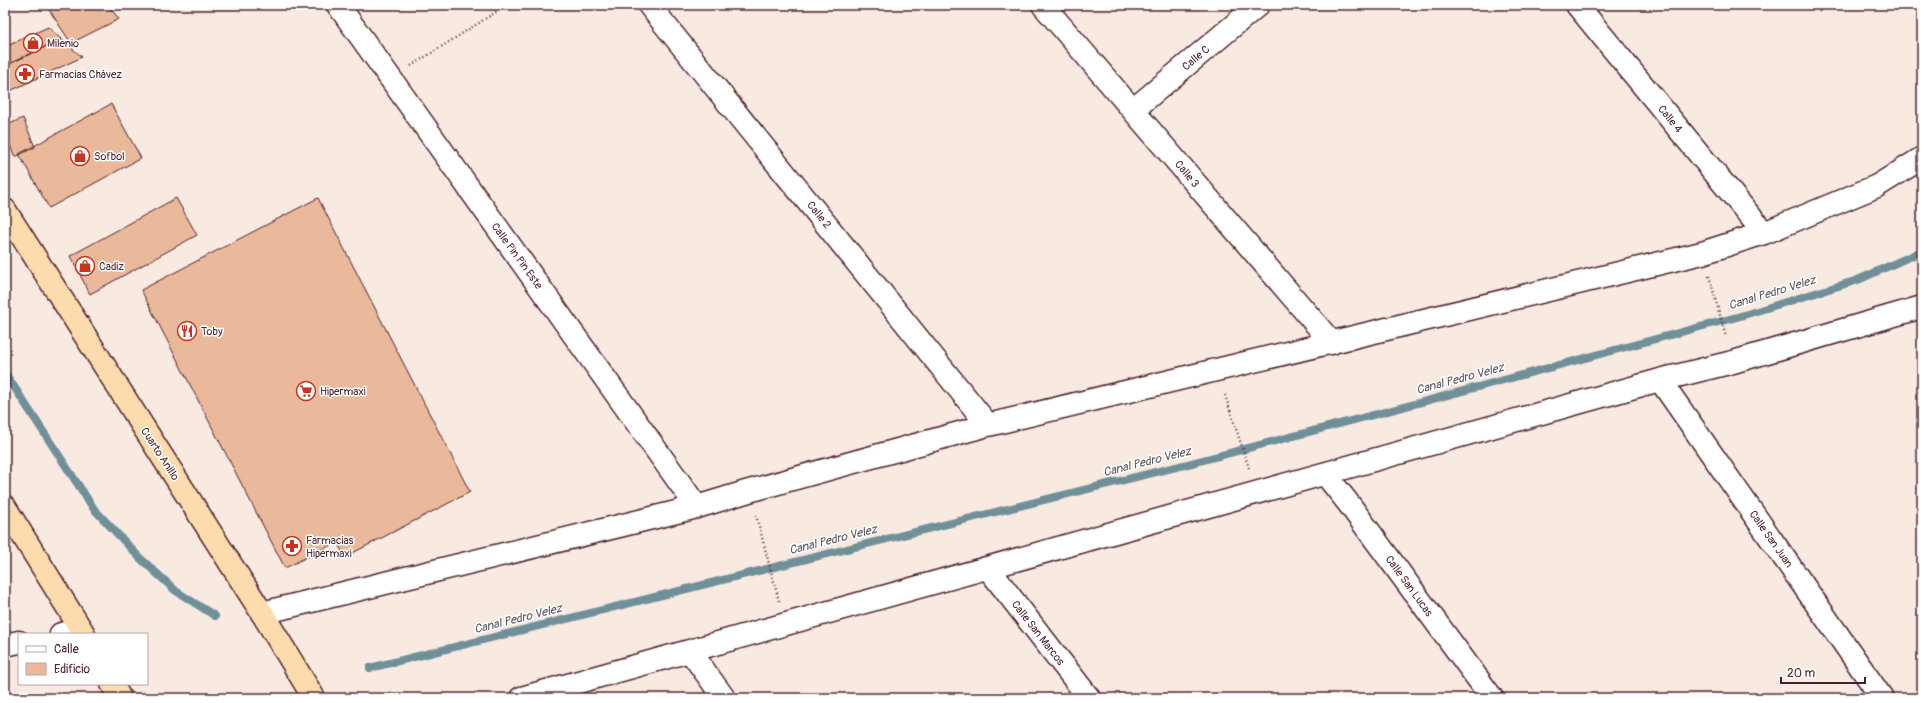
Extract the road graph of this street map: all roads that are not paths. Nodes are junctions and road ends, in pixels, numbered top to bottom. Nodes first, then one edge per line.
1 (338, 5) edge
2 (649, 5) edge
3 (1044, 5) edge
4 (1258, 5) edge
5 (1577, 5) edge
6 (1133, 110) junction
7 (1922, 158) edge
8 (5, 210) edge
9 (1764, 232) junction
10 (1922, 307) edge
11 (1332, 343) junction
12 (1660, 380) junction
13 (988, 425) junction
14 (1326, 475) junction
15 (5, 507) edge
16 (697, 507) junction
17 (988, 568) junction
18 (262, 613) junction
19 (75, 633) edge
20 (18, 642) edge
21 (5, 645) edge
22 (690, 651) junction
23 (113, 685) edge
24 (120, 698) edge
25 (314, 698) edge
26 (521, 698) edge
27 (724, 698) edge
28 (1089, 698) edge
29 (1492, 698) edge
30 (1882, 698) edge

1 - 16 street, Calle Pin Pin Este
2 - 13 street, Calle 2
3 - 6 street, Calle 3
4 - 6 street, Calle C
5 - 9 street, Calle 4
6 - 11 street, Calle 3
7 - 9 street
8 - 18 highway, Cuarto Anillo
9 - 11 street
10 - 12 street
11 - 13 street
12 - 14 street
12 - 30 street, Calle San Juan
13 - 16 street
14 - 17 street
14 - 29 street, Calle San Lucas
15 - 19 highway
16 - 18 street
17 - 22 street
17 - 28 street, Calle San Marcos
18 - 25 highway, Cuarto Anillo
20 - 21 street
22 - 26 street
22 - 27 street
23 - 24 highway

